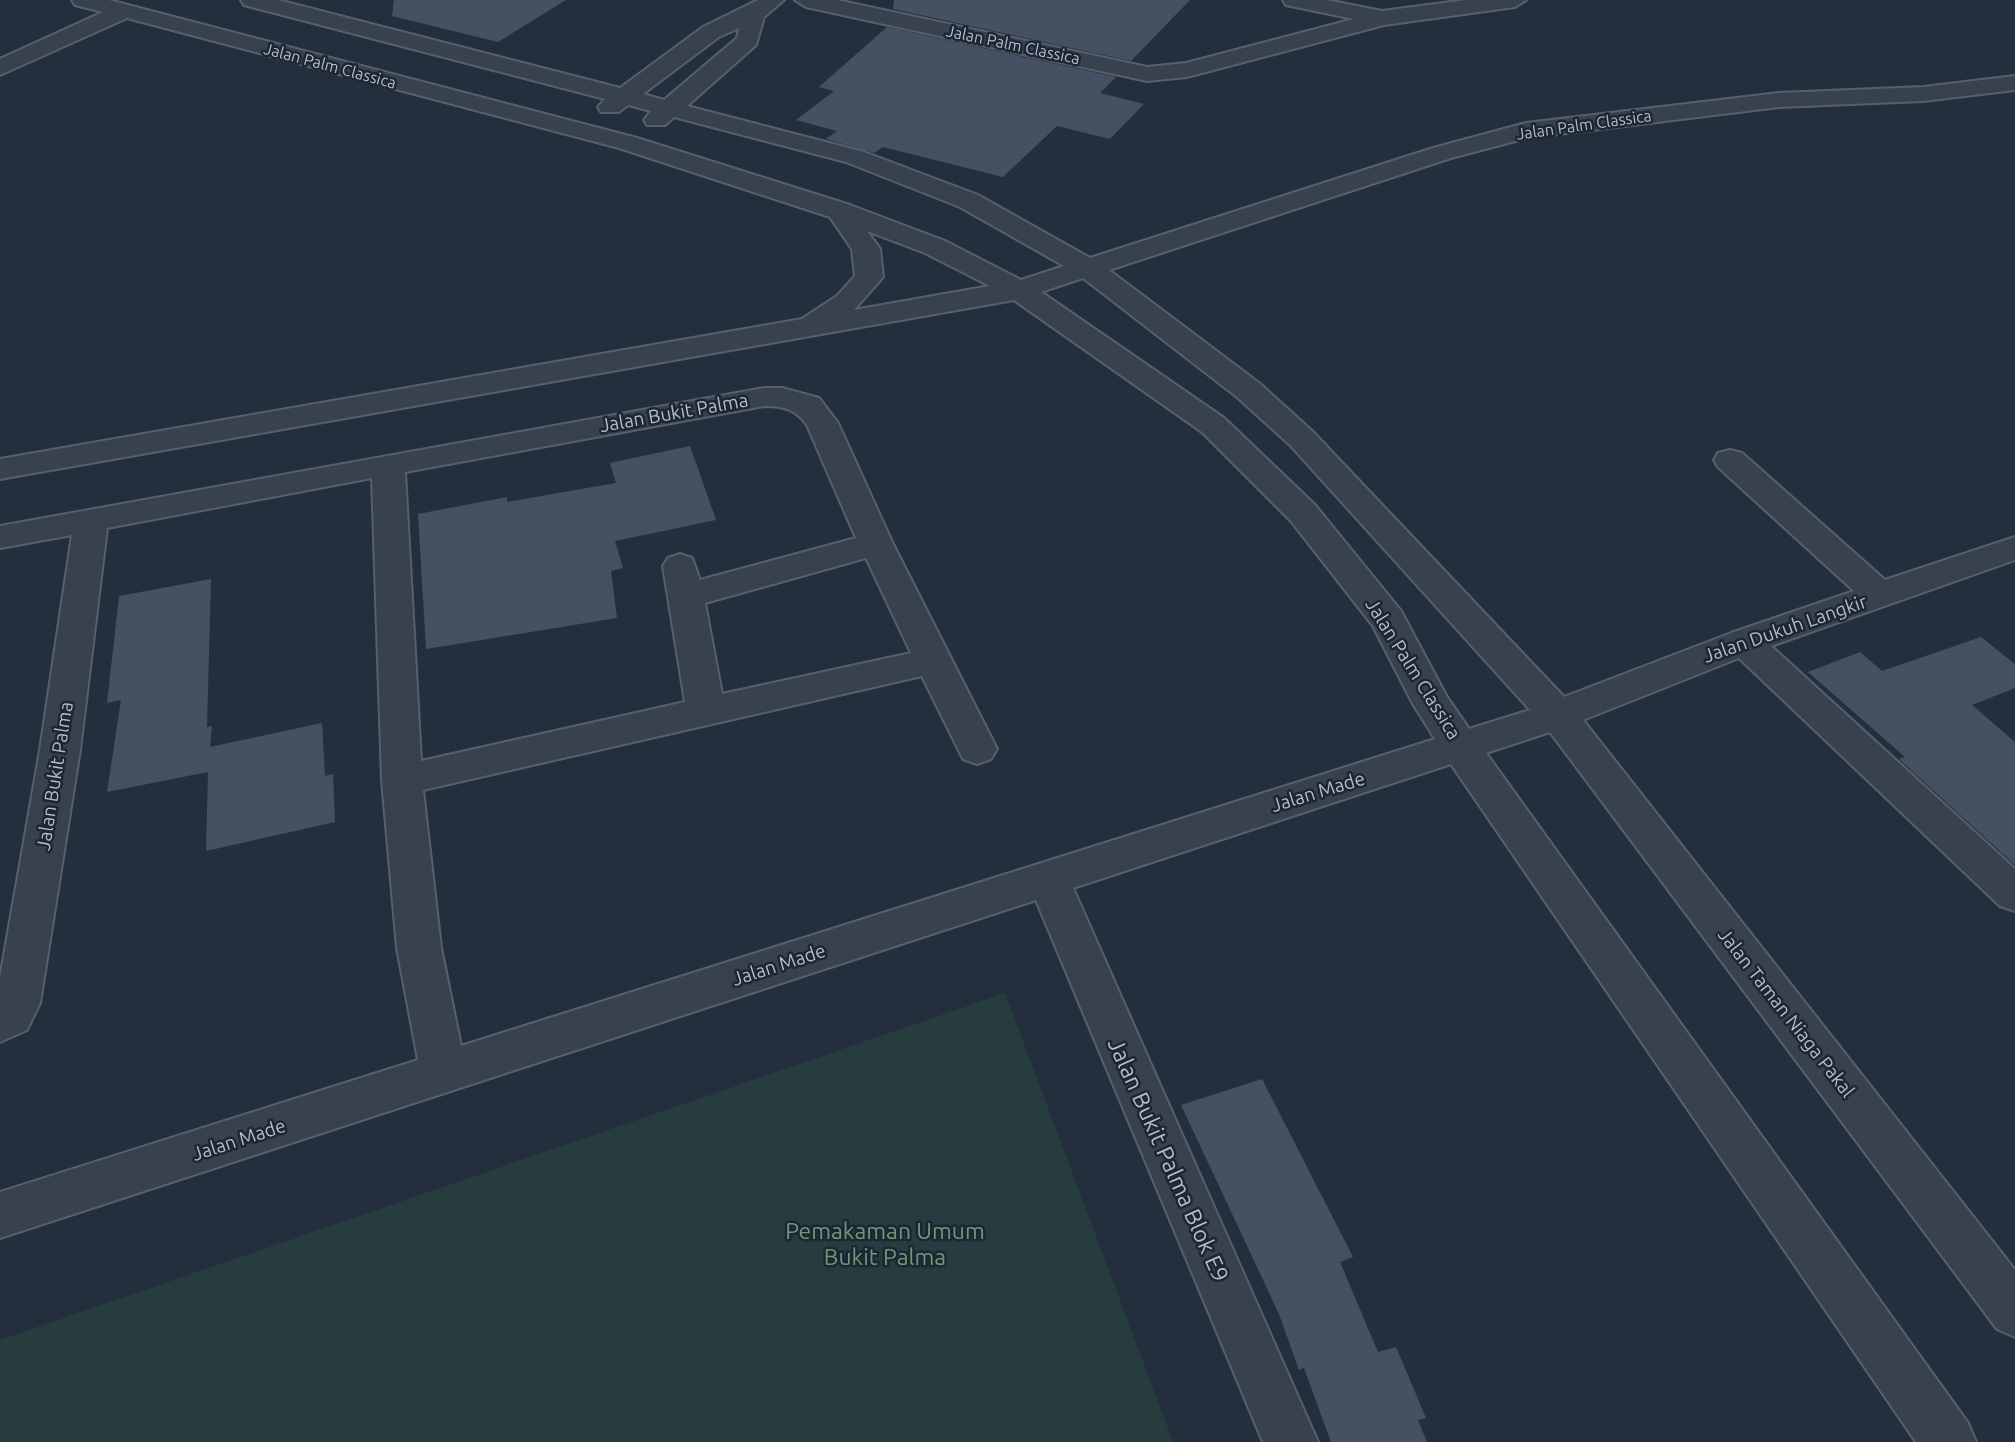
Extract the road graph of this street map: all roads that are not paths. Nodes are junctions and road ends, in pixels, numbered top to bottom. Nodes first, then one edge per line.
1 (252, 0) edge
2 (773, 0) edge
3 (806, 0) edge
4 (1294, 0) edge
5 (1516, 0) edge
6 (103, 5) edge
7 (754, 14) junction
8 (1383, 18) junction
9 (35, 34) junction
10 (57, 42) junction
11 (0, 50) edge
12 (0, 68) edge
13 (2015, 83) edge
14 (624, 98) junction
15 (671, 108) junction
16 (577, 131) junction
17 (628, 143) junction
18 (840, 211) junction
19 (1089, 270) junction
20 (1019, 290) junction
21 (807, 327) junction
22 (1730, 460) dead end
23 (388, 467) junction
24 (0, 469) edge
25 (90, 520) junction
26 (0, 537) edge
27 (876, 544) junction
28 (2015, 548) edge
29 (1881, 596) junction
30 (1744, 642) junction
31 (932, 661) junction
32 (706, 711) junction
33 (1558, 715) junction
34 (1461, 747) junction
35 (977, 749) dead end
36 (402, 780) junction
37 (1047, 877) junction
38 (2015, 894) edge
39 (0, 1022) edge
40 (444, 1075) junction
41 (0, 1216) edge
42 (2015, 1311) edge
43 (1291, 1442) edge
44 (1949, 1442) edge

1 - 14 street
2 - 7 street
3 - 8 street, Jalan Palm Classica
4 - 8 street, Jalan Palm Classica
5 - 8 street, Jalan Palm Classica
6 - 9 street
6 - 10 street
6 - 16 street, Jalan Palm Classica
7 - 14 street
7 - 15 street
9 - 10 street
9 - 11 street
10 - 12 street
13 - 19 street, Jalan Palm Classica
14 - 15 street
14 - 16 street
15 - 17 street
15 - 19 street
16 - 17 street, Jalan Palm Classica
17 - 18 street, Jalan Palm Classica
18 - 20 street, Jalan Palm Classica
18 - 21 street
19 - 20 street, Jalan Palm Classica
19 - 33 street
20 - 21 street
20 - 34 street, Jalan Palm Classica
21 - 24 street
22 - 29 street
23 - 25 street, Jalan Bukit Palma
23 - 27 street, Jalan Bukit Palma
23 - 36 street
25 - 26 street, Jalan Bukit Palma
25 - 39 street, Jalan Bukit Palma
27 - 31 street, Jalan Bukit Palma
27 - 32 street
28 - 29 street, Jalan Dukuh Langkir
29 - 30 street, Jalan Dukuh Langkir
30 - 33 street, Jalan Dukuh Langkir
30 - 38 street
31 - 32 street
31 - 35 street, Jalan Bukit Palma
32 - 36 street
33 - 34 street, Jalan Made
33 - 42 street, Jalan Taman Niaga Pakal
34 - 37 street, Jalan Made
34 - 44 street, Jalan Palm Classica
36 - 40 street
37 - 40 street, Jalan Made
37 - 43 street, Jalan Bukit Palma Blok E9
40 - 41 street, Jalan Made

